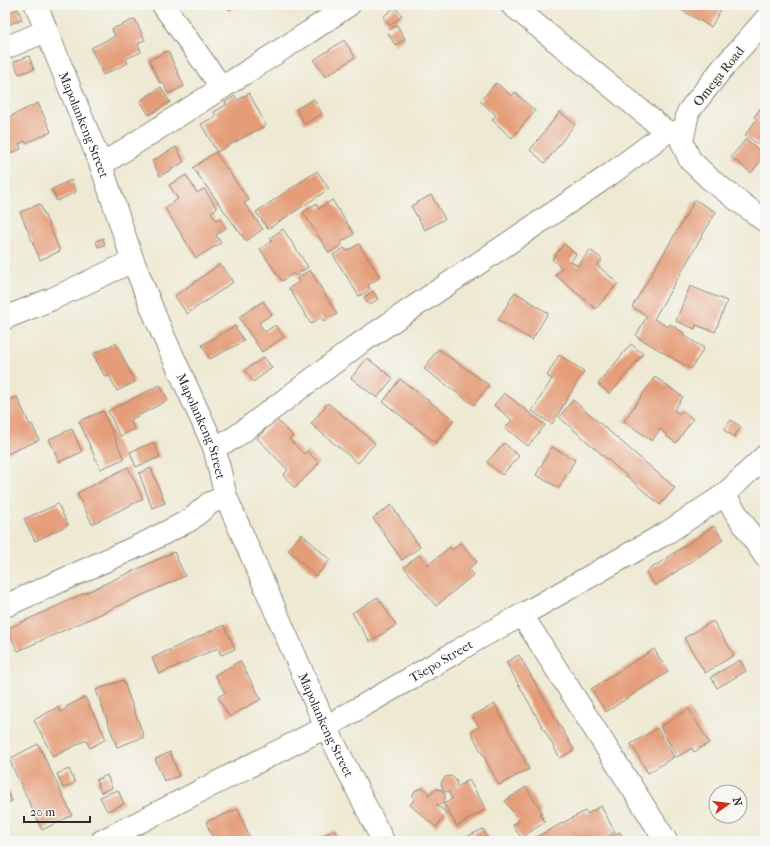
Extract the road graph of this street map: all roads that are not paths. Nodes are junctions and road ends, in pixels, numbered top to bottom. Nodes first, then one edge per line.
1 (36, 5) edge
2 (163, 5) edge
3 (349, 5) edge
4 (512, 5) edge
5 (765, 20) edge
6 (46, 31) junction
7 (5, 48) edge
8 (222, 88) junction
9 (676, 132) junction
10 (102, 165) junction
11 (765, 221) edge
12 (133, 261) junction
13 (5, 318) edge
14 (214, 446) junction
15 (765, 456) edge
16 (724, 495) junction
17 (226, 497) junction
18 (765, 556) edge
19 (5, 606) edge
20 (522, 615) junction
21 (326, 727) junction
22 (134, 834) edge
23 (102, 841) edge
24 (383, 841) edge
25 (666, 841) edge

1 - 6 street, Mapolankeng Street
2 - 8 street
3 - 8 street
4 - 9 street
5 - 9 street, Omega Road
6 - 7 street
6 - 10 street, Mapolankeng Street
8 - 10 street
9 - 11 street, Omega Road
9 - 14 street
10 - 12 street, Mapolankeng Street
12 - 13 street
12 - 14 street, Mapolankeng Street
14 - 17 street, Mapolankeng Street
15 - 16 street, Tšepo Street
16 - 18 street
16 - 20 street, Tšepo Street
17 - 19 street
17 - 21 street, Mapolankeng Street
20 - 21 street, Tšepo Street
20 - 25 street
21 - 22 street, Tšepo Street
21 - 24 street, Mapolankeng Street
22 - 23 street, Tšepo Street

